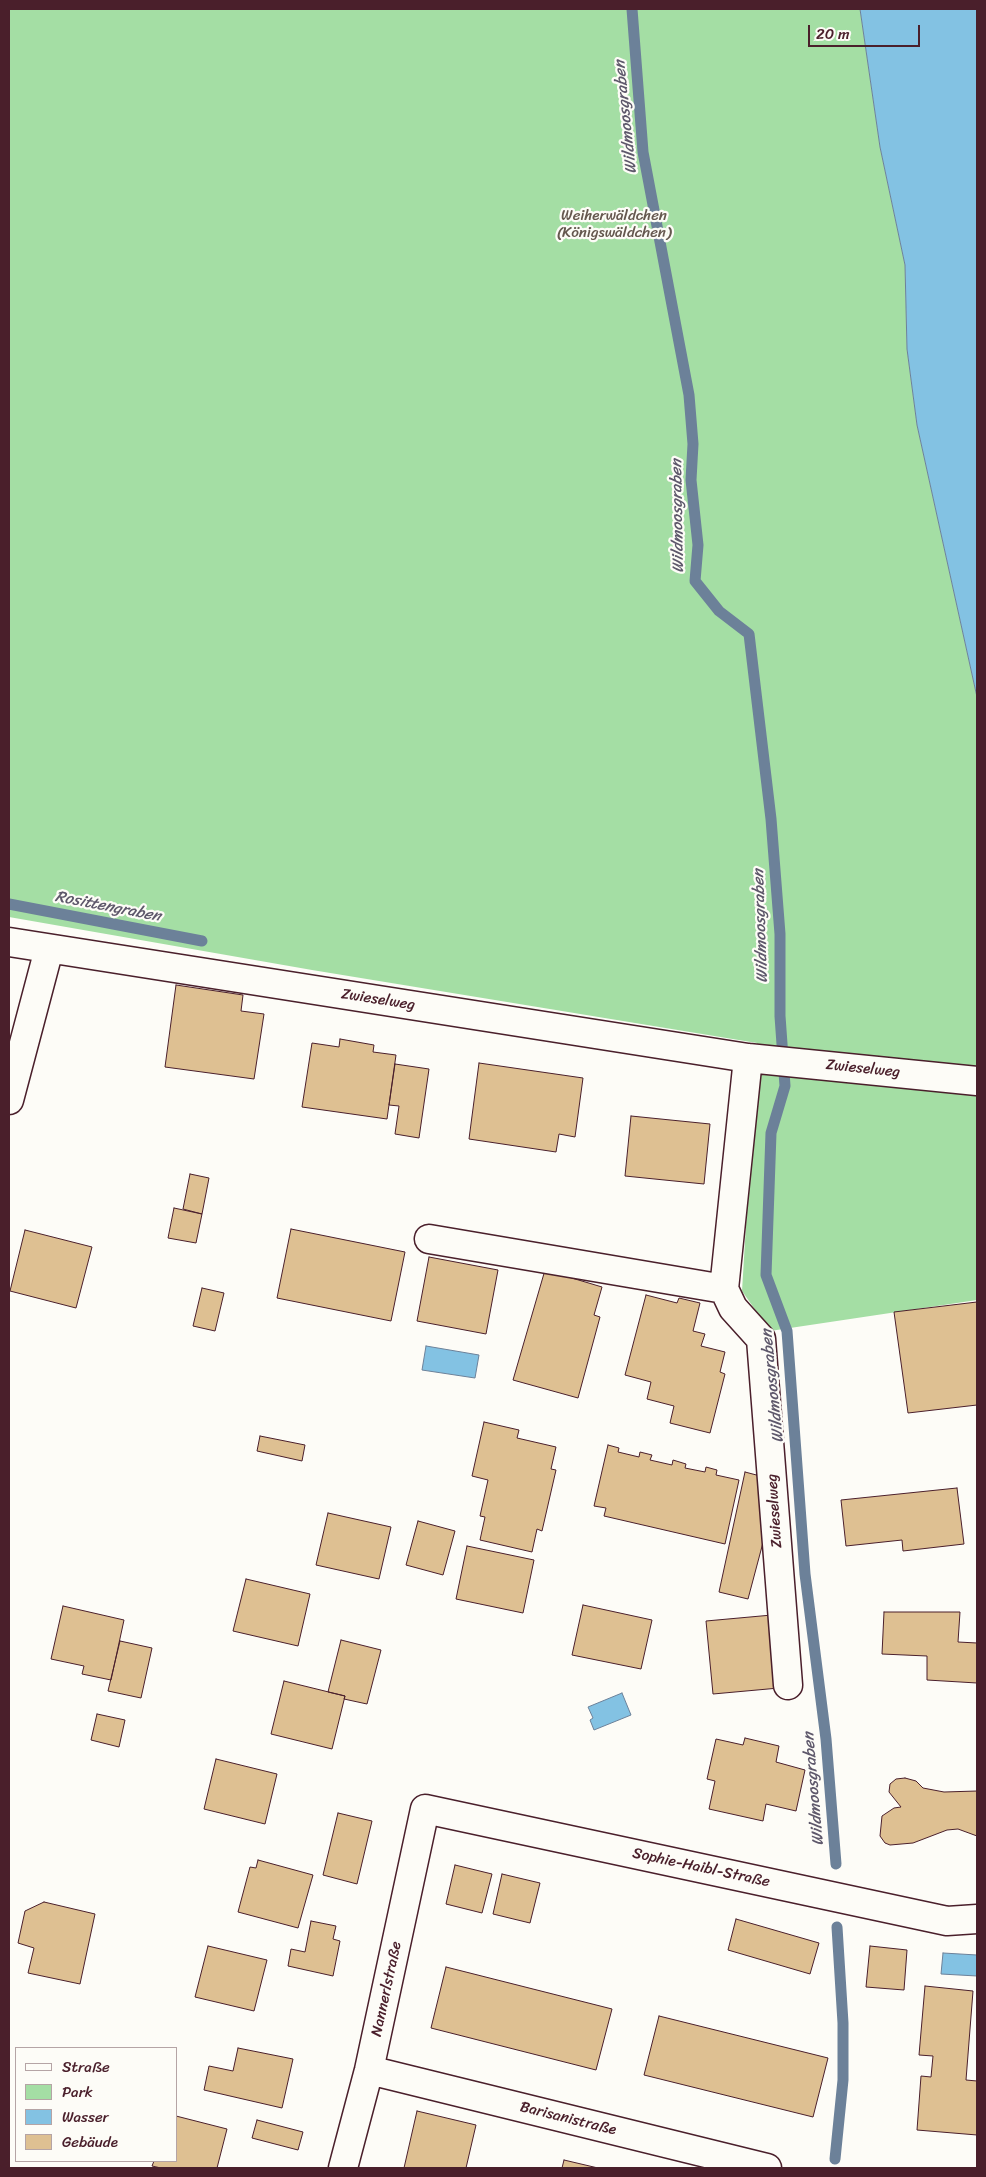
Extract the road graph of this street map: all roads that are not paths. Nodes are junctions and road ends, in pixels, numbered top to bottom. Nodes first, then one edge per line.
1 (9, 942) edge
2 (49, 949) junction
3 (758, 1059) junction
4 (977, 1081) edge
5 (9, 1100) edge
6 (428, 1239) dead end
7 (724, 1289) junction
8 (788, 1685) dead end
9 (425, 1809) joint
10 (977, 1919) edge
11 (369, 2070) junction
12 (343, 2168) edge
13 (767, 2168) edge

1 - 2 street, Zwieselweg
2 - 3 street, Zwieselweg
2 - 5 street
3 - 4 street, Zwieselweg
3 - 7 street
6 - 7 street
7 - 8 street, Zwieselweg
9 - 10 street, Sophie-Haibl-Straße
9 - 11 street, Nannerlstraße
11 - 12 street, Nannerlstraße
11 - 13 street, Barisanistraße

